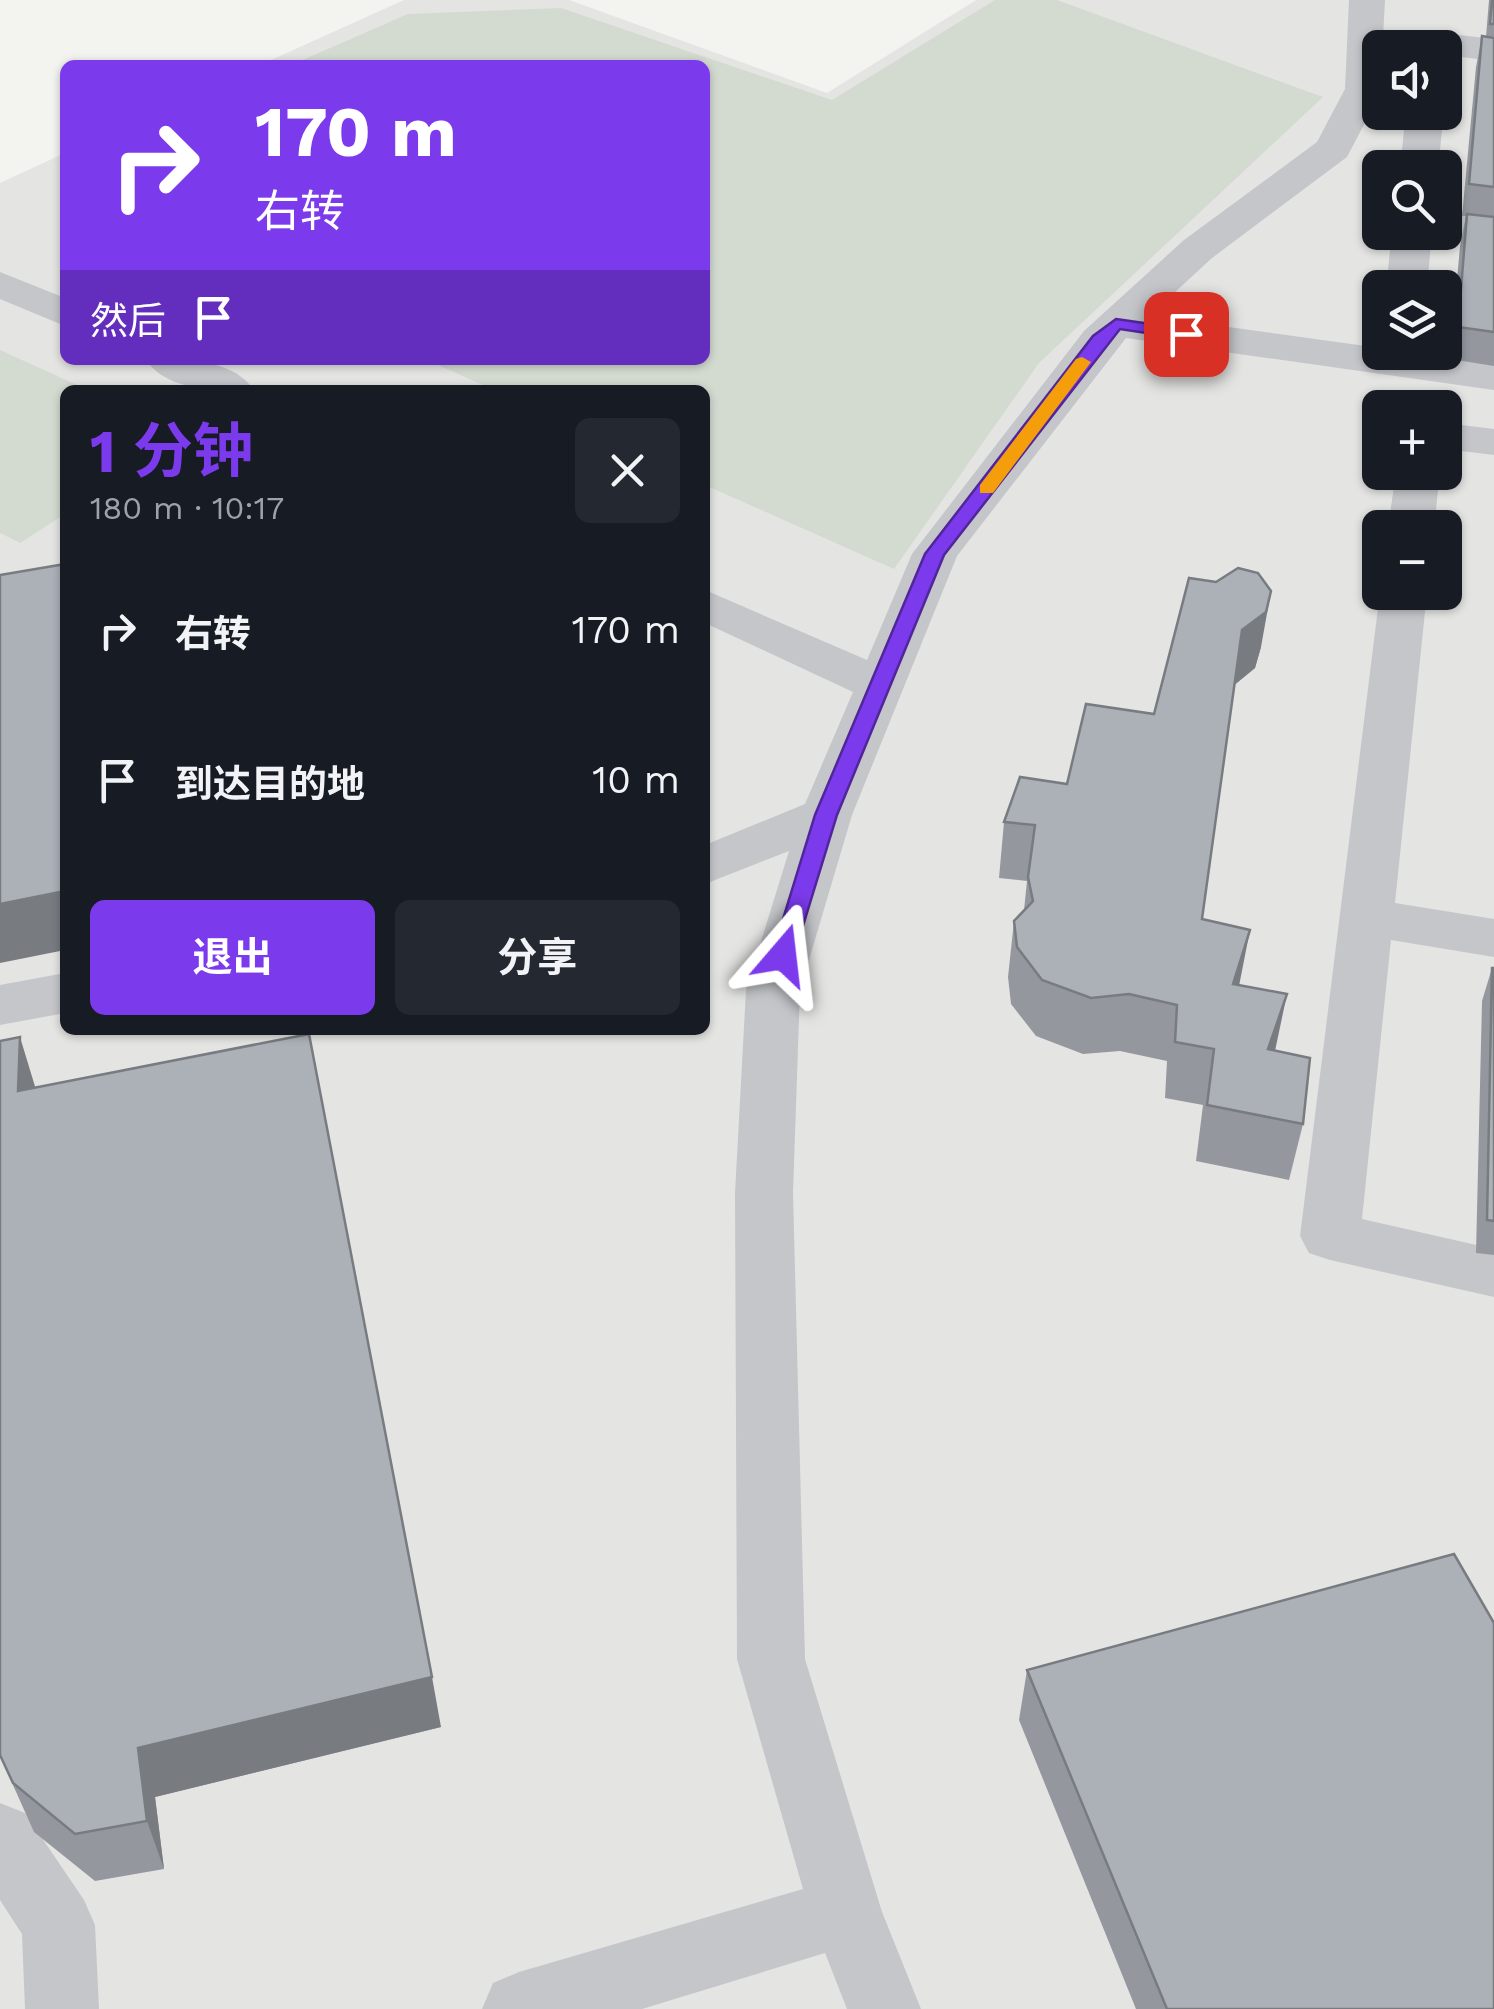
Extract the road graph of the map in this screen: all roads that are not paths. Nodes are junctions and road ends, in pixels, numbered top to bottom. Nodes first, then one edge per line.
1 (1367, 0) edge
2 (1462, 42) edge
3 (1494, 50) edge
4 (1462, 223) edge
5 (1494, 226) edge
6 (0, 284) edge
7 (60, 312) edge
8 (1116, 324) junction
9 (1362, 354) edge
10 (178, 365) edge
11 (1459, 370) edge
12 (1494, 377) edge
13 (222, 385) edge
14 (1462, 438) edge
15 (1494, 442) edge
16 (710, 607) edge
17 (1402, 610) edge
18 (880, 684) junction
19 (826, 815) junction
20 (710, 864) edge
21 (1366, 918) junction
22 (1494, 938) edge
23 (60, 994) edge
24 (0, 1005) edge
25 (1494, 1273) edge
26 (0, 1838) edge
27 (846, 1912) junction
28 (62, 2009) edge
29 (518, 2009) edge
30 (884, 2009) edge

1 - 8 street
2 - 3 street
4 - 5 street
6 - 7 street
8 - 9 street
8 - 18 street
10 - 13 street
11 - 12 street
14 - 15 street
16 - 18 street
17 - 21 street
18 - 19 street
19 - 20 street
19 - 27 street
21 - 22 street
21 - 25 street
23 - 24 street
26 - 28 street
27 - 29 street
27 - 30 street

